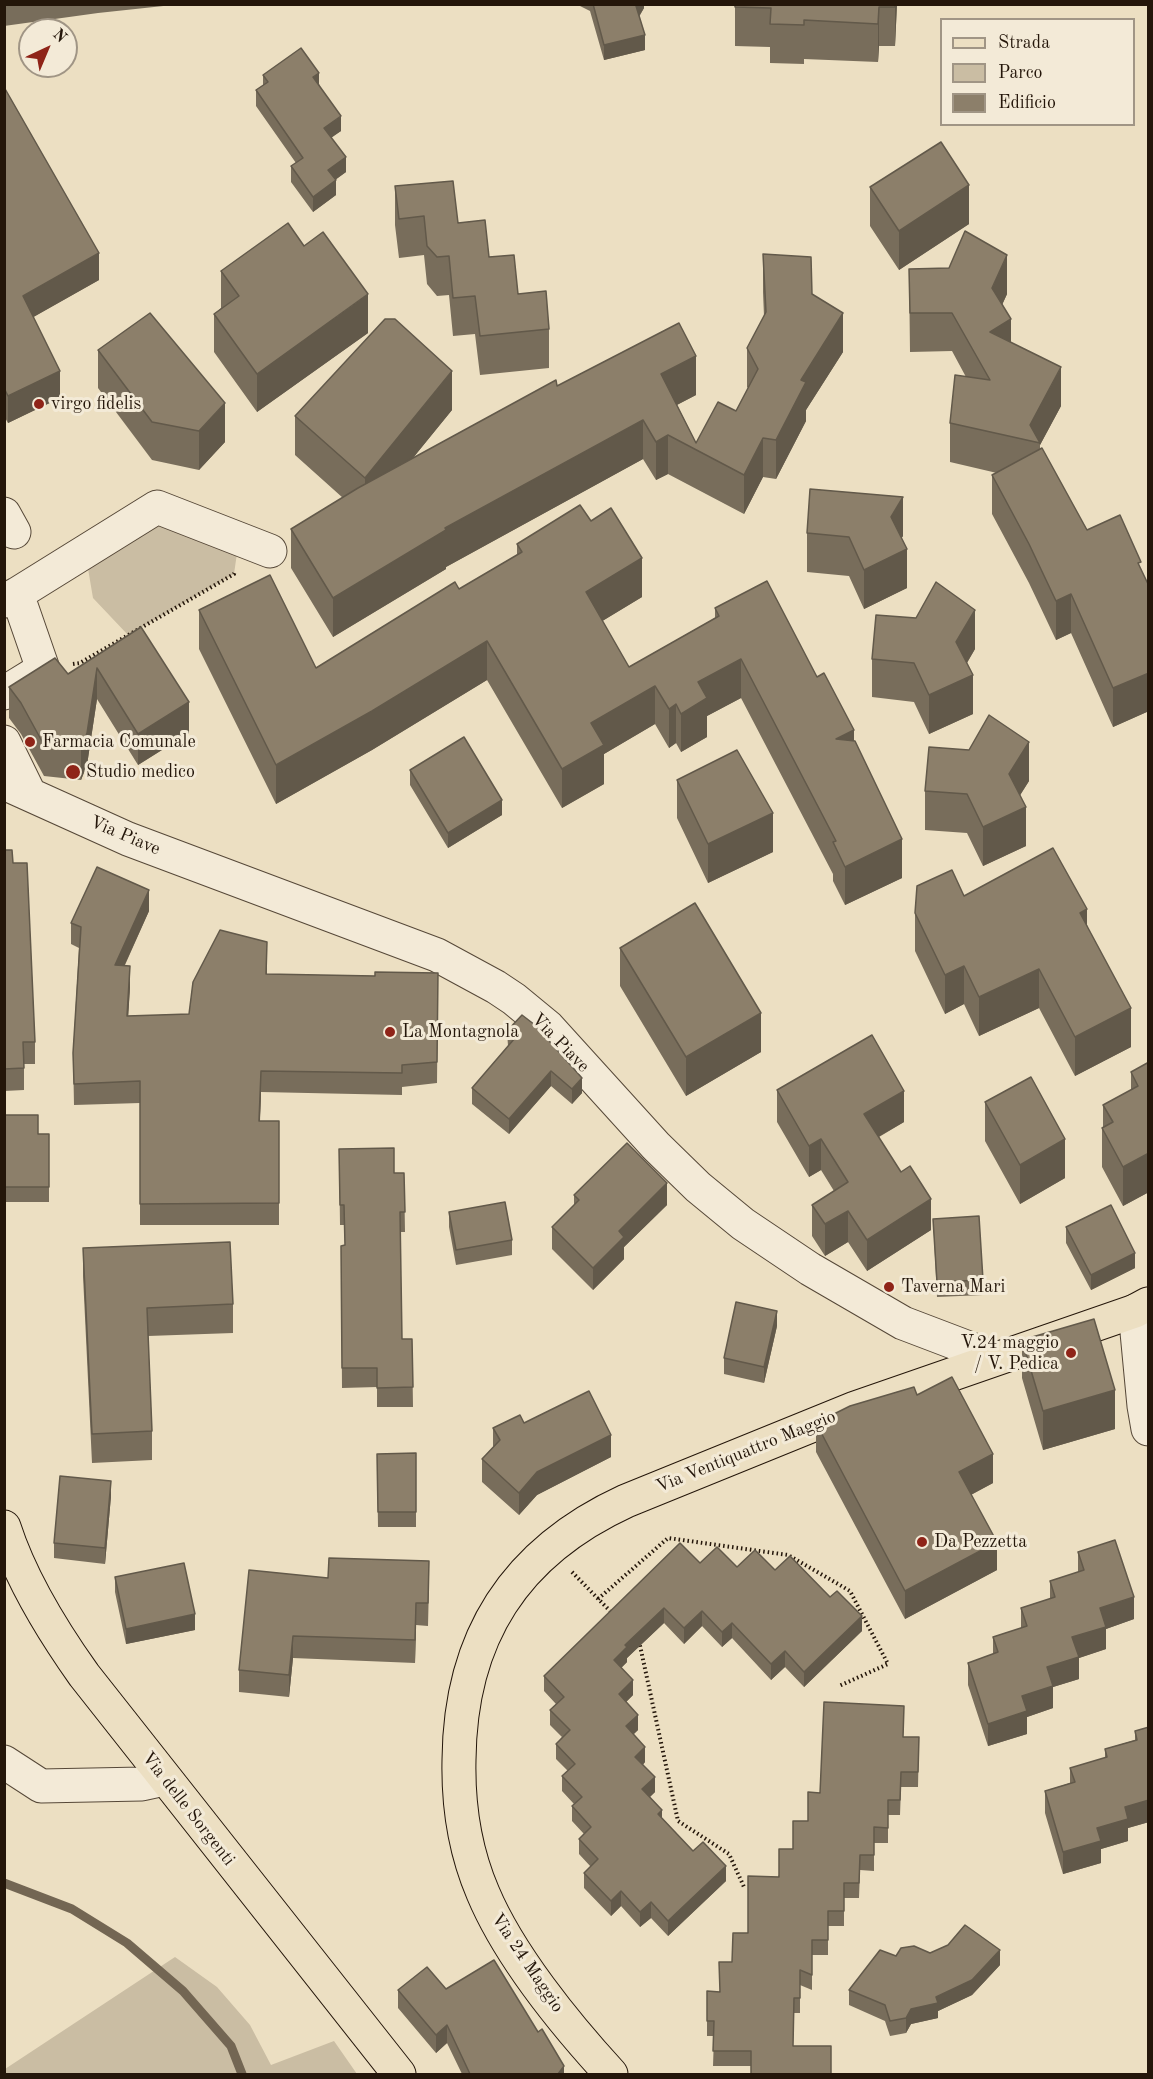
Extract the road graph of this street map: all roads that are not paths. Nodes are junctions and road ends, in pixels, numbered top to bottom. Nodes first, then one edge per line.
1 (270, 551) dead end
2 (11, 597) edge
3 (4, 693) edge
4 (4, 742) edge
5 (17, 788) edge
6 (1142, 1307) edge
7 (995, 1358) junction
8 (1149, 1429) edge
9 (4, 1527) edge
10 (506, 1596) joint
11 (4, 1762) edge
12 (165, 1779) junction
13 (399, 2074) edge
14 (611, 2074) edge

1 - 2 street
2 - 3 street
4 - 5 street
5 - 7 street, Via Piave
6 - 7 main road, Via Ventiquattro Maggio
6 - 8 street
7 - 10 main road, Via Ventiquattro Maggio
9 - 12 main road, Via delle Sorgenti
10 - 14 main road, Via 24 Maggio
11 - 12 street
12 - 13 main road, Via delle Sorgenti

